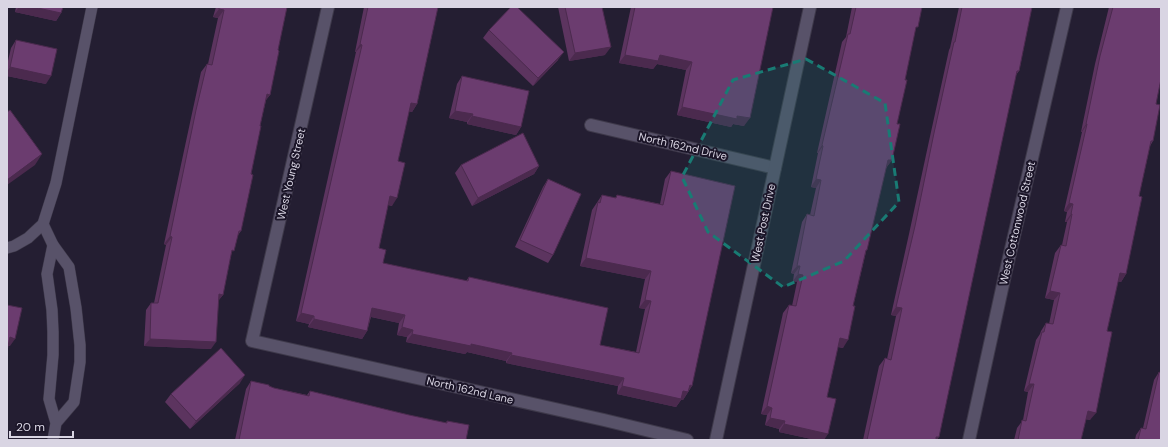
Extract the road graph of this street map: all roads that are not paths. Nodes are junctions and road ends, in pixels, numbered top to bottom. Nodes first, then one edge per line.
1 (92, 7) edge
2 (328, 7) edge
3 (810, 7) edge
4 (1067, 7) edge
5 (591, 125) dead end
6 (775, 168) junction
7 (43, 224) junction
8 (53, 245) junction
9 (7, 248) edge
10 (252, 341) joint
11 (56, 423) junction
12 (53, 440) edge
13 (687, 440) edge
14 (716, 440) edge
15 (969, 440) edge

1 - 7 lane
2 - 10 street, West Young Street
3 - 6 street, West Post Drive
4 - 15 street, West Cottonwood Street
5 - 6 street, North 162nd Drive
6 - 14 street, West Post Drive
7 - 8 lane
7 - 9 lane
8 - 11 lane
8 - 11 lane
10 - 13 street, North 162nd Lane
11 - 12 lane

